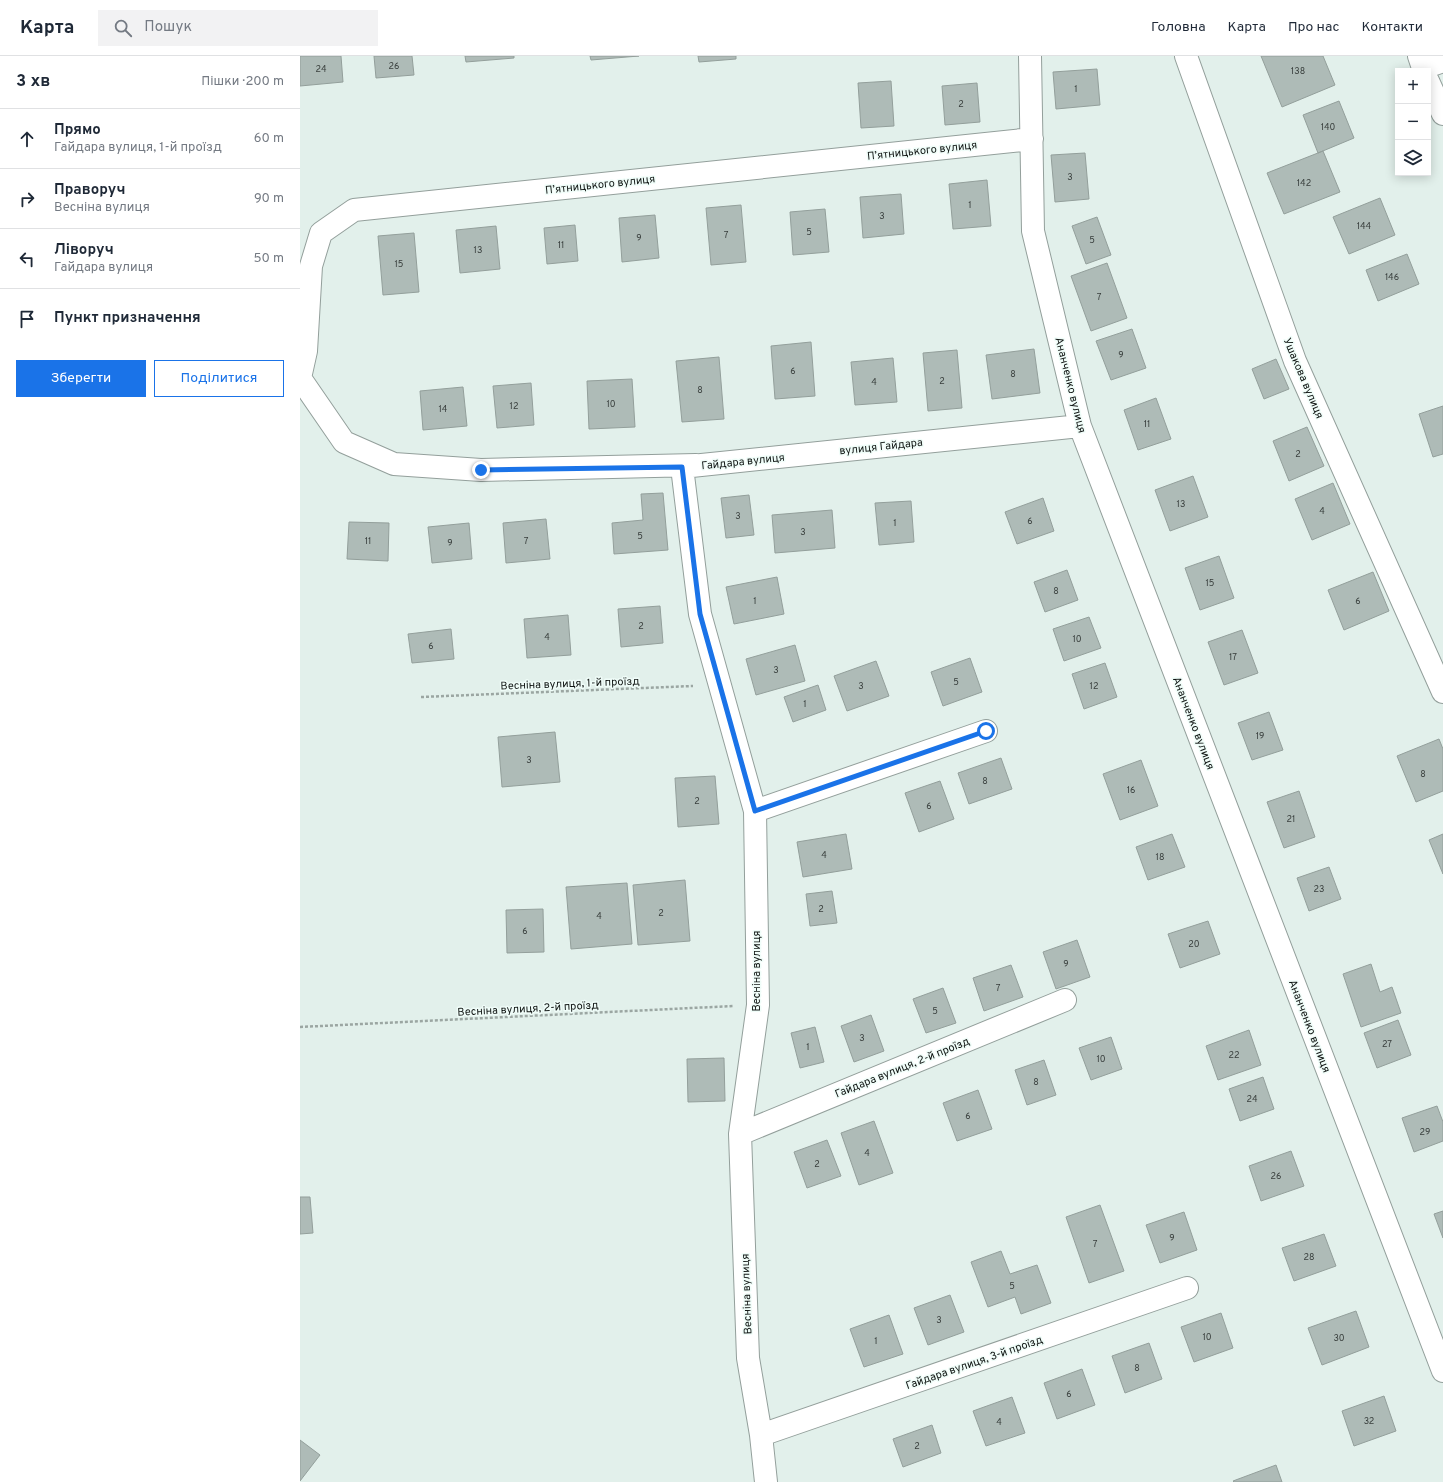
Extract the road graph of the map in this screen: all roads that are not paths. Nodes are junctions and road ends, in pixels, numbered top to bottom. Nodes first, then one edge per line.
1 (1030, 56) edge
2 (1186, 56) edge
3 (1443, 60) edge
4 (1425, 68) edge
5 (1431, 87) edge
6 (1443, 114) edge
7 (1032, 139) junction
8 (300, 378) edge
9 (1080, 426) junction
10 (682, 467) junction
11 (1443, 692) edge
12 (986, 731) dead end
13 (755, 811) junction
14 (1065, 1000) dead end
15 (740, 1134) junction
16 (1186, 1288) dead end
17 (1443, 1371) edge
18 (761, 1435) junction
19 (766, 1482) edge

1 - 7 street, Ананченко вулиця
2 - 11 street, Ушакова вулиця
3 - 4 street
5 - 6 street
7 - 8 street, П’ятницького вулиця
7 - 9 street, Ананченко вулиця
8 - 10 street
9 - 10 street, вулиця Гайдара
9 - 17 street, Ананченко вулиця
10 - 13 street, Весніна вулиця
12 - 13 street
13 - 15 street, Весніна вулиця
14 - 15 street, Гайдара вулиця, 2-й проїзд
15 - 18 street, Весніна вулиця
16 - 18 street, Гайдара вулиця, 3-й проїзд
18 - 19 street, Весніна вулиця

